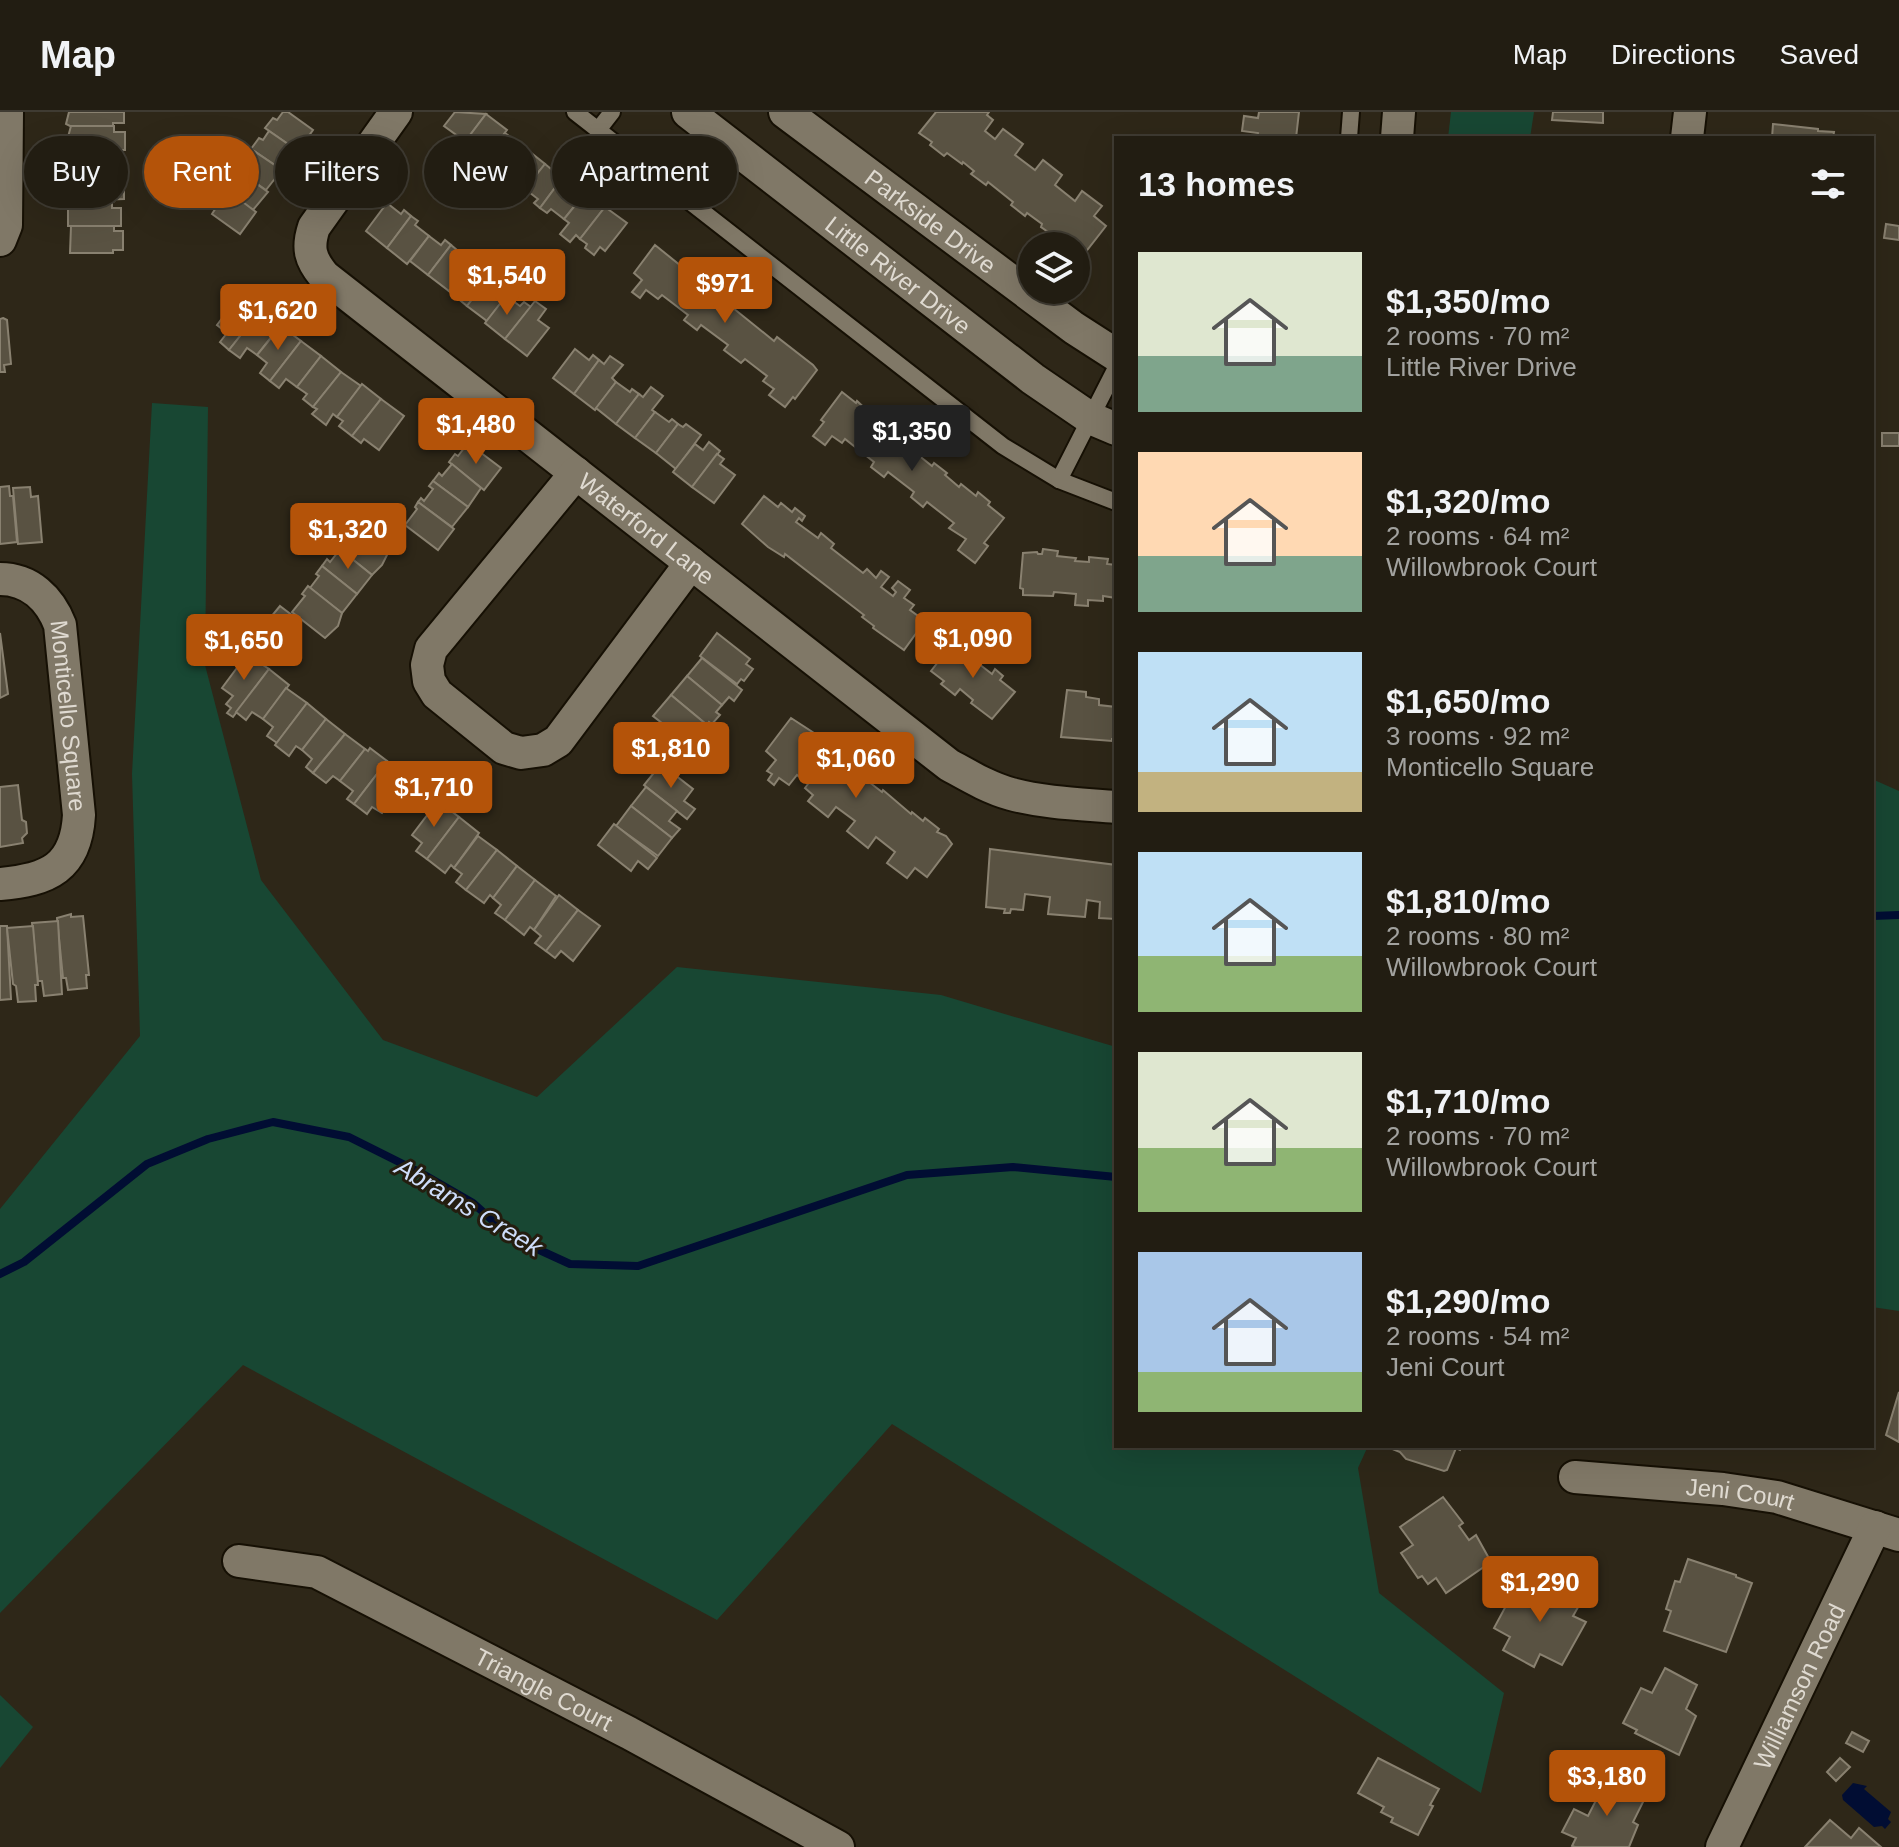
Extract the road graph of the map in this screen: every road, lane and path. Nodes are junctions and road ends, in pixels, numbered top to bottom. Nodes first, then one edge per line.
1 (7, 112) edge
2 (396, 112) edge
3 (575, 112) edge
4 (612, 112) edge
5 (688, 112) edge
6 (785, 112) edge
7 (1351, 112) edge
8 (1399, 112) edge
9 (1690, 112) edge
10 (598, 130) junction
11 (1349, 136) edge
12 (1397, 136) edge
13 (1687, 136) edge
14 (0, 240) edge
15 (1114, 354) edge
16 (1114, 376) edge
17 (1103, 423) edge
18 (576, 473) junction
19 (1059, 480) junction
20 (1114, 501) edge
21 (691, 563) junction
22 (0, 579) edge
23 (1114, 807) edge
24 (0, 884) edge
25 (1575, 1477) dead end
26 (1887, 1531) edge
27 (239, 1561) dead end
28 (838, 1847) edge
29 (1722, 1847) edge

1 - 14 street
2 - 18 street, Waterford Lane
3 - 10 lane
4 - 10 lane
5 - 17 street, Little River Drive
6 - 15 street, Parkside Drive
7 - 11 lane
8 - 12 street
9 - 13 street
10 - 19 lane
16 - 17 lane
17 - 19 lane
18 - 21 street, Waterford Lane
18 - 21 street
19 - 20 lane
21 - 23 street, Waterford Lane
22 - 24 street, Monticello Square
25 - 26 street, Jeni Court
26 - 29 street, Williamson Road
27 - 28 street, Triangle Court

